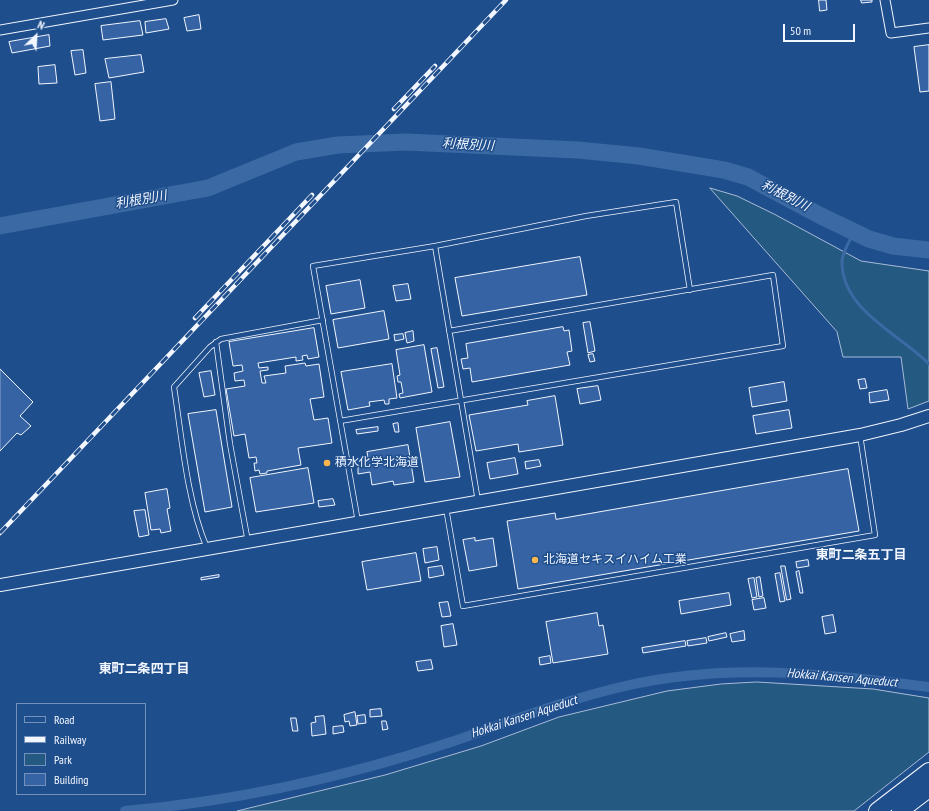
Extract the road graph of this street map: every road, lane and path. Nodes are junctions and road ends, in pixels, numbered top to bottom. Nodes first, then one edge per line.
1 (173, 0) edge
2 (885, 0) edge
3 (929, 28) edge
4 (0, 30) edge
5 (435, 246) junction
6 (690, 290) junction
7 (323, 320) junction
8 (449, 331) junction
9 (216, 342) junction
10 (461, 400) junction
11 (929, 416) edge
12 (340, 421) junction
13 (860, 435) junction
14 (478, 502) junction
15 (446, 508) junction
16 (358, 523) junction
17 (248, 542) junction
18 (207, 549) junction
19 (0, 585) edge
20 (929, 771) edge
21 (929, 789) edge
22 (877, 811) edge
23 (900, 811) edge

1 - 4 street
2 - 3 street
5 - 6 lane
5 - 7 lane
5 - 8 lane
6 - 8 lane
6 - 10 lane
7 - 9 lane
7 - 12 lane
8 - 10 lane
9 - 17 lane
9 - 18 lane
10 - 12 lane
10 - 14 lane
11 - 13 street
12 - 16 lane
13 - 14 street
13 - 15 lane
14 - 15 street
15 - 16 street
16 - 17 street
17 - 18 street
18 - 19 street
20 - 22 highway
21 - 23 highway

